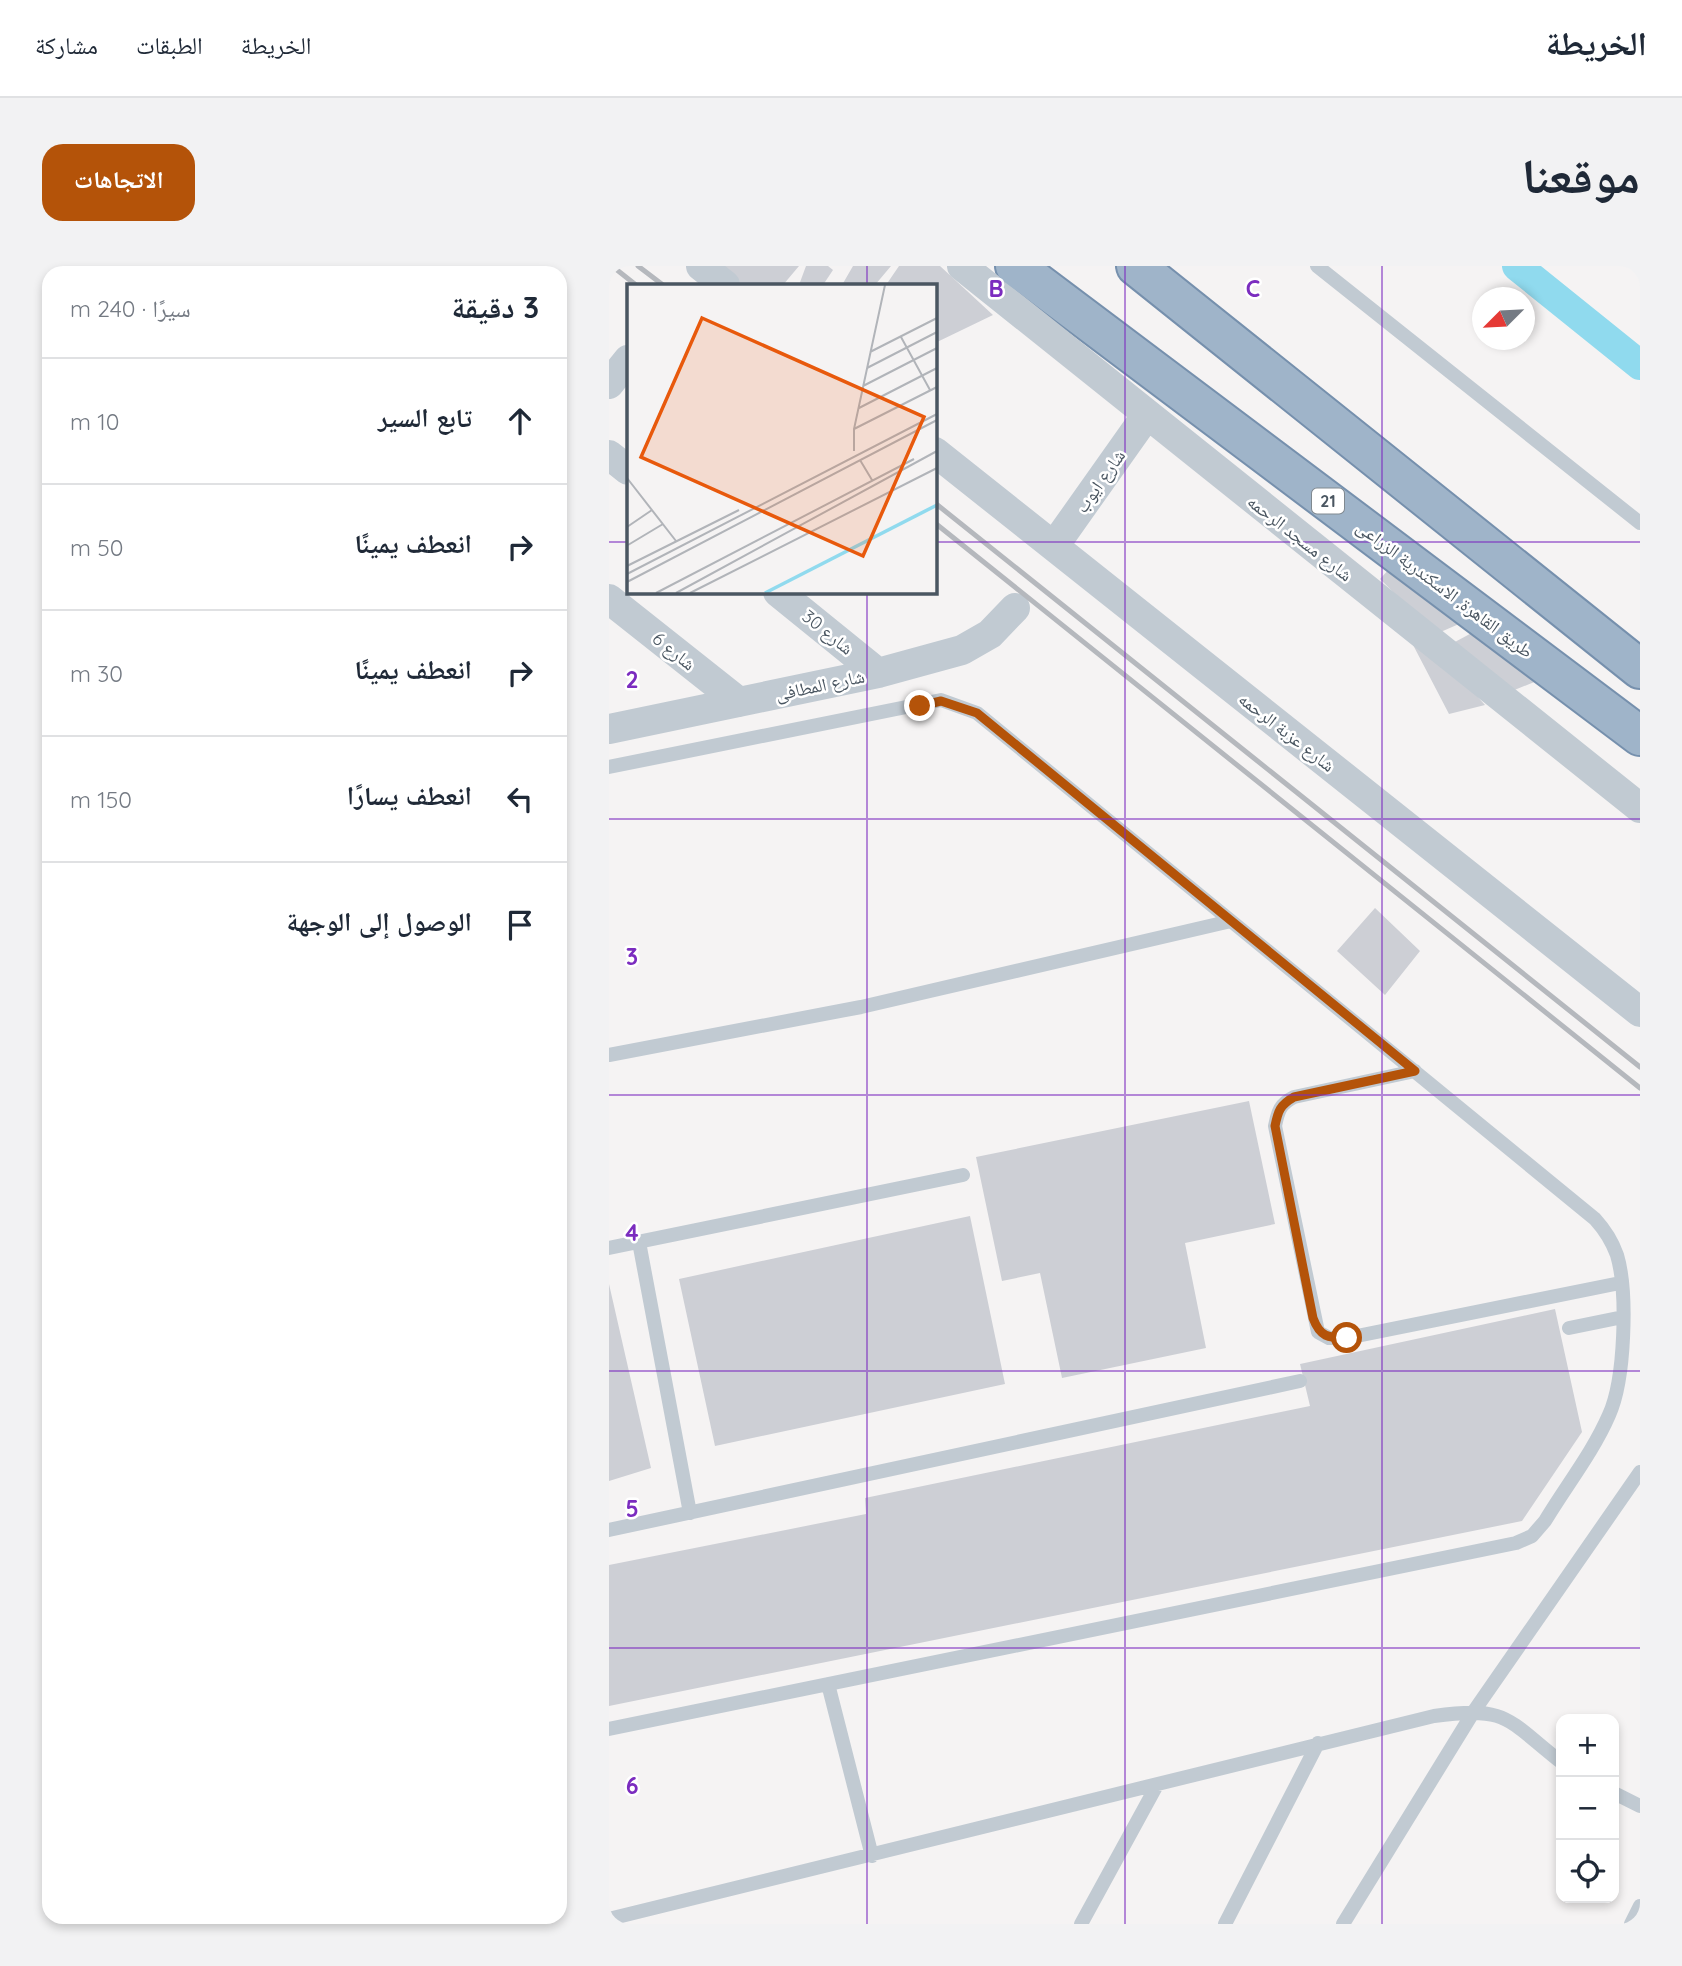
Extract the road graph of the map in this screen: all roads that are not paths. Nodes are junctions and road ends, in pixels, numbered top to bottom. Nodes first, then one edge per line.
1 (701, 266) edge
2 (962, 266) edge
3 (1015, 266) edge
4 (1136, 266) edge
5 (1317, 266) edge
6 (724, 284) edge
7 (627, 361) edge
8 (609, 384) edge
9 (1146, 416) junction
10 (936, 453) edge
11 (609, 455) edge
12 (627, 469) edge
13 (1640, 523) edge
14 (1054, 547) junction
15 (779, 593) edge
16 (609, 599) edge
17 (1015, 608) dead end
18 (1640, 669) edge
19 (878, 673) junction
20 (739, 702) junction
21 (609, 729) edge
22 (1640, 736) edge
23 (609, 767) edge
24 (1640, 808) edge
25 (1231, 921) junction
26 (1640, 1012) edge
27 (609, 1055) edge
28 (1415, 1071) junction
29 (963, 1175) dead end
30 (639, 1242) junction
31 (609, 1248) edge
32 (1620, 1283) junction
33 (1623, 1317) junction
34 (1569, 1328) dead end
35 (1300, 1381) dead end
36 (1640, 1472) edge
37 (690, 1513) junction
38 (609, 1530) edge
39 (828, 1684) junction
40 (1474, 1711) junction
41 (609, 1729) edge
42 (1318, 1743) junction
43 (1556, 1758) edge
44 (1157, 1784) junction
45 (1619, 1796) edge
46 (1640, 1806) edge
47 (871, 1856) junction
48 (1640, 1906) edge
49 (609, 1919) edge
50 (1081, 1924) edge
51 (1225, 1924) edge
52 (1343, 1924) edge
53 (1631, 1924) edge

1 - 6 street
2 - 9 street, شارع مسجد الرحمه
3 - 22 highway, طريق القاهرة, الاسكندرية الزراعى / 21
4 - 18 highway
5 - 13 lane
7 - 8 street
9 - 14 street, شارع ايوب
9 - 24 street, شارع مسجد الرحمه
10 - 14 street, شارع عزبة الرحمه
11 - 12 street
14 - 26 street, شارع عزبة الرحمه
15 - 19 street, شارع 30
16 - 20 street, شارع 6
17 - 19 street, شارع المطافى
19 - 20 street, شارع المطافى
20 - 21 street, شارع المطافى
23 - 25 lane
25 - 27 lane
25 - 28 lane
28 - 32 lane
28 - 32 lane
29 - 30 lane
30 - 31 lane
30 - 37 lane
32 - 33 lane
33 - 34 lane
33 - 39 lane
35 - 37 lane
36 - 40 lane
37 - 38 lane
39 - 41 lane
39 - 47 lane
40 - 42 lane
40 - 43 lane
40 - 52 lane
42 - 44 lane
42 - 51 lane
44 - 47 lane
44 - 50 lane
45 - 46 lane
47 - 49 lane
48 - 53 lane

